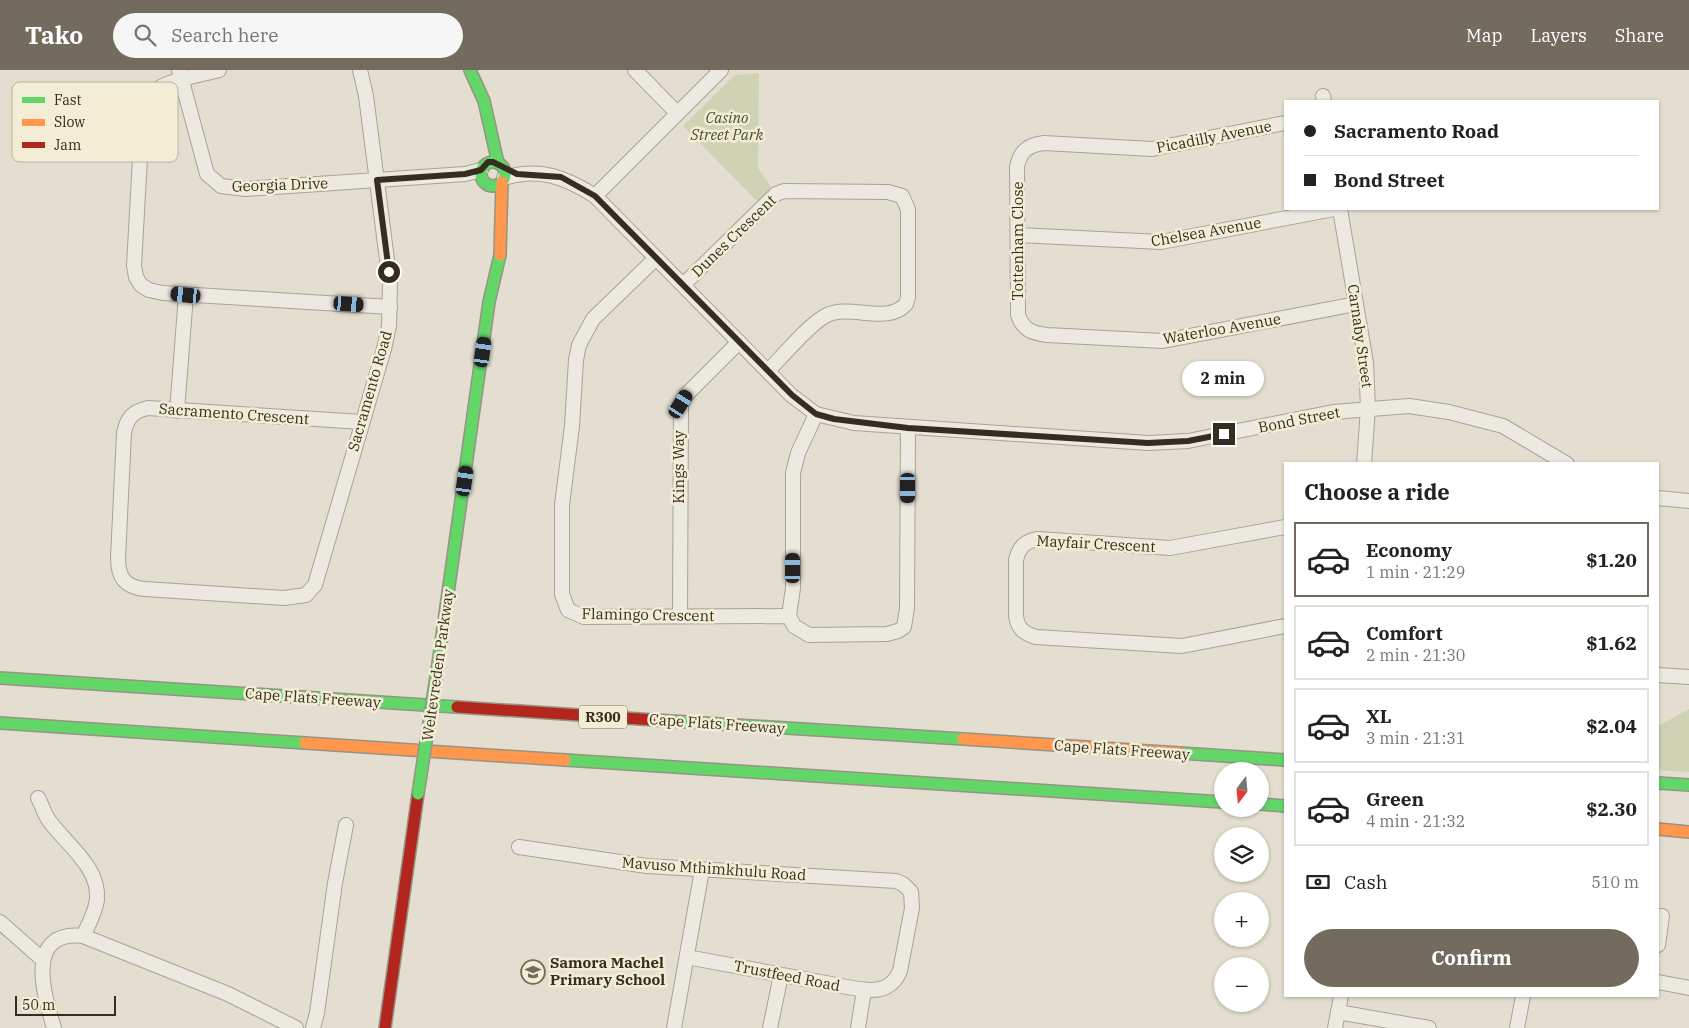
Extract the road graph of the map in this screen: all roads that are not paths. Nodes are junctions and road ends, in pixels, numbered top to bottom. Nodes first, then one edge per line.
1 (219, 70) edge
2 (360, 70) edge
3 (469, 70) edge
4 (635, 70) edge
5 (721, 70) edge
6 (181, 75) edge
7 (168, 82) edge
8 (677, 113) junction
9 (1284, 123) edge
10 (1024, 150) joint
11 (140, 162) edge
12 (505, 173) junction
13 (484, 175) junction
14 (377, 180) junction
15 (595, 196) junction
16 (1329, 210) edge
17 (1340, 210) edge
18 (1018, 236) junction
19 (655, 259) junction
20 (682, 285) junction
21 (186, 295) junction
22 (490, 302) junction
23 (1356, 304) junction
24 (390, 307) junction
25 (1027, 330) joint
26 (739, 342) junction
27 (768, 371) junction
28 (1368, 408) junction
29 (178, 411) junction
30 (816, 414) junction
31 (362, 422) junction
32 (908, 428) junction
33 (1364, 462) edge
34 (1564, 462) edge
35 (1659, 498) edge
36 (1689, 501) edge
37 (1284, 527) edge
38 (306, 595) joint
39 (680, 616) junction
40 (789, 616) junction
41 (1284, 626) edge
42 (1659, 675) edge
43 (1689, 677) edge
44 (0, 678) edge
45 (0, 723) edge
46 (1284, 760) edge
47 (1659, 783) edge
48 (1689, 785) edge
49 (38, 798) dead end
50 (1214, 801) edge
51 (1269, 805) edge
52 (1284, 806) edge
53 (346, 825) dead end
54 (1659, 830) edge
55 (1689, 832) edge
56 (519, 847) dead end
57 (702, 870) junction
58 (1662, 916) dead end
59 (0, 922) edge
60 (83, 936) junction
61 (1659, 938) edge
62 (687, 957) junction
63 (42, 959) junction
64 (781, 975) junction
65 (1659, 982) edge
66 (887, 988) joint
67 (1689, 988) edge
68 (864, 990) junction
69 (1341, 997) edge
70 (1523, 997) edge
71 (1338, 1012) junction
72 (54, 1028) edge
73 (296, 1028) edge
74 (313, 1028) edge
75 (385, 1028) edge
76 (674, 1028) edge
77 (770, 1028) edge
78 (858, 1028) edge
79 (1335, 1028) edge
80 (1429, 1028) edge
81 (1517, 1028) edge

1 - 6 street
2 - 14 street, Sacramento Road
3 - 12 main road, Weltevreden Parkway
3 - 13 main road, Weltevreden Parkway
4 - 8 street
5 - 8 street
6 - 7 street
6 - 14 street, Georgia Drive
8 - 15 street
9 - 10 street, Picadilly Avenue
10 - 18 street, Tottenham Close
11 - 21 street
12 - 13 main road
12 - 13 main road
12 - 15 street, Bond Street
12 - 22 main road, Weltevreden Parkway
13 - 14 street, Georgia Drive
13 - 22 main road, Weltevreden Parkway
14 - 24 street, Sacramento Road
15 - 19 street, Bond Street
16 - 18 street, Chelsea Avenue
17 - 23 street, Carnaby Street
18 - 25 street, Tottenham Close
19 - 20 street, Bond Street
19 - 39 street, Flamingo Crescent
20 - 26 street, Bond Street
20 - 27 street, Dunes Crescent
21 - 24 street
21 - 29 street
22 - 75 main road, Weltevreden Parkway, bridge
23 - 25 street, Waterloo Avenue
23 - 28 street, Carnaby Street
24 - 31 street, Sacramento Road
26 - 27 street, Bond Street
26 - 39 street, Kings Way
27 - 30 street, Bond Street
28 - 32 street, Bond Street
28 - 33 street, Carnaby Street
28 - 34 street, Bond Street
29 - 31 street, Sacramento Crescent
29 - 38 street, Sacramento Crescent
30 - 32 street, Bond Street
30 - 40 street
31 - 38 street, Sacramento Road
32 - 40 street
35 - 36 street
37 - 41 street, Mayfair Crescent
39 - 40 street, Flamingo Crescent
42 - 43 street
44 - 46 main road, Cape Flats Freeway / R300
45 - 50 main road
47 - 48 main road
49 - 60 street
51 - 52 main road
53 - 74 street
54 - 55 main road
56 - 57 street, Mavuso Mthimkhulu Road
57 - 62 street
57 - 66 street, Mavuso Mthimkhulu Road
58 - 61 street
59 - 63 street
60 - 63 street
60 - 73 street
62 - 64 street, Trustfeed Road
62 - 76 street
63 - 72 street
64 - 68 street, Trustfeed Road
64 - 77 street
65 - 67 street
66 - 68 street, Trustfeed Road
68 - 78 street
69 - 71 street
70 - 81 street
71 - 79 street
71 - 80 street

